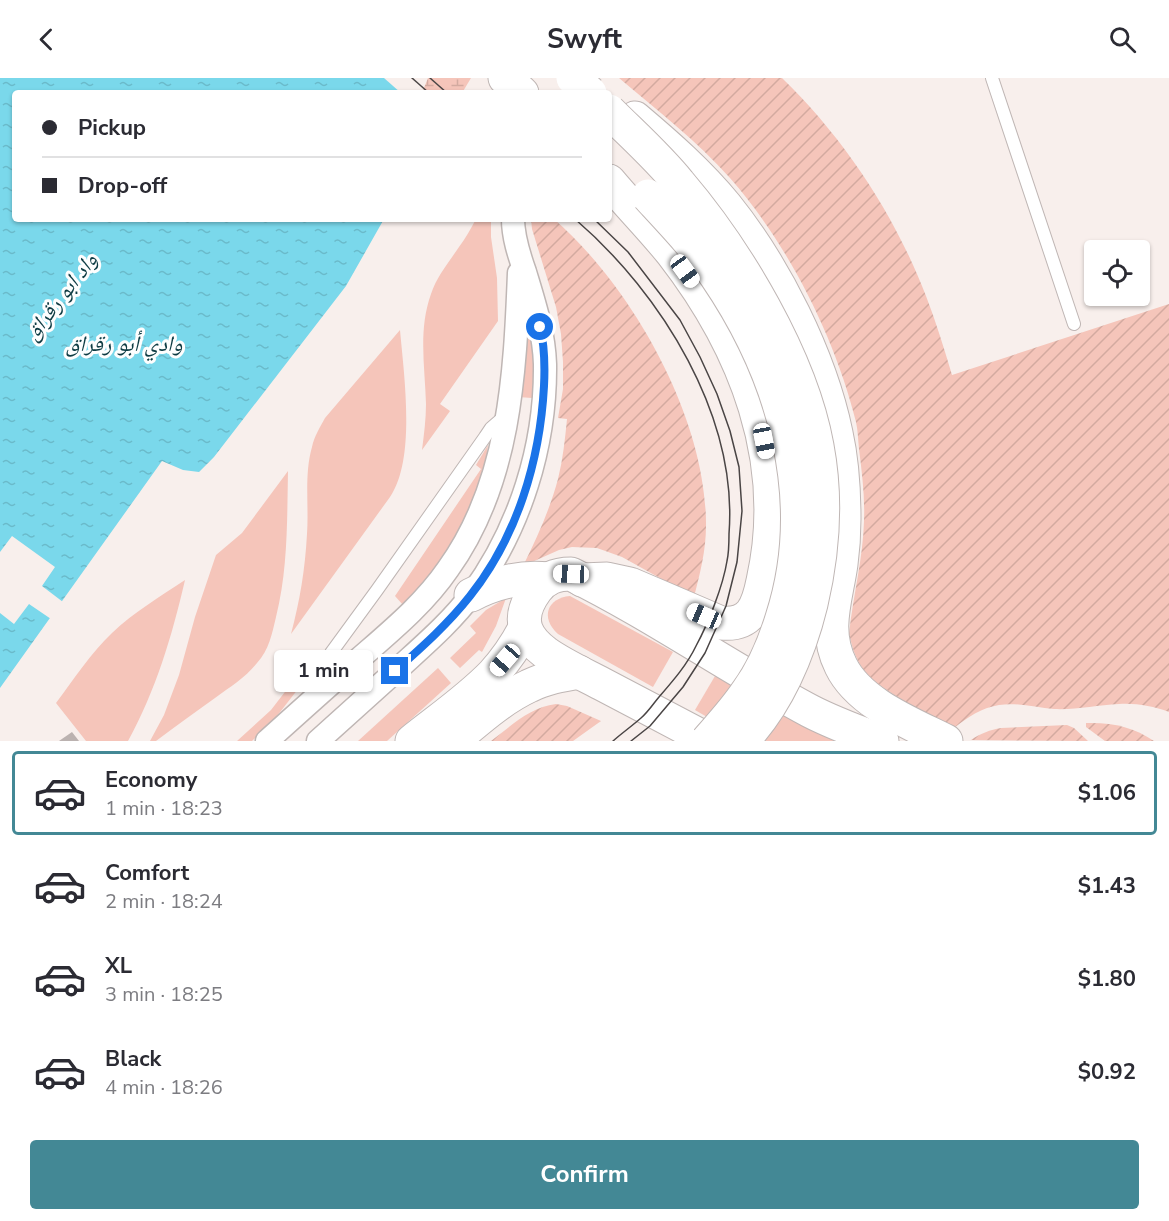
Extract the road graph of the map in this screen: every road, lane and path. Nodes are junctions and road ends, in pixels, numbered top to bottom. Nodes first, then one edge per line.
1 (505, 78) edge
2 (573, 78) edge
3 (992, 78) edge
4 (519, 90) edge
5 (587, 90) edge
6 (612, 104) edge
7 (612, 114) edge
8 (612, 165) edge
9 (612, 184) edge
10 (513, 222) edge
11 (520, 256) junction
12 (1074, 324) dead end
13 (507, 415) junction
14 (548, 579) junction
15 (582, 580) junction
16 (471, 594) junction
17 (525, 628) junction
18 (331, 653) dead end
19 (579, 672) junction
20 (267, 741) edge
21 (318, 741) edge
22 (412, 741) edge
23 (453, 741) edge
24 (706, 741) edge
25 (713, 741) edge
26 (742, 741) edge
27 (882, 741) edge
28 (946, 741) edge

1 - 4 main road
2 - 5 main road, bridge
3 - 12 lane
6 - 28 main road
7 - 26 main road, bridge
8 - 24 main road, bridge
9 - 15 main road
10 - 11 street
11 - 13 street
11 - 16 street
13 - 18 lane
13 - 20 street
14 - 15 main road
14 - 16 main road
14 - 17 main road
15 - 27 main road
16 - 21 street
17 - 19 main road
17 - 22 main road
19 - 23 main road
19 - 25 main road

